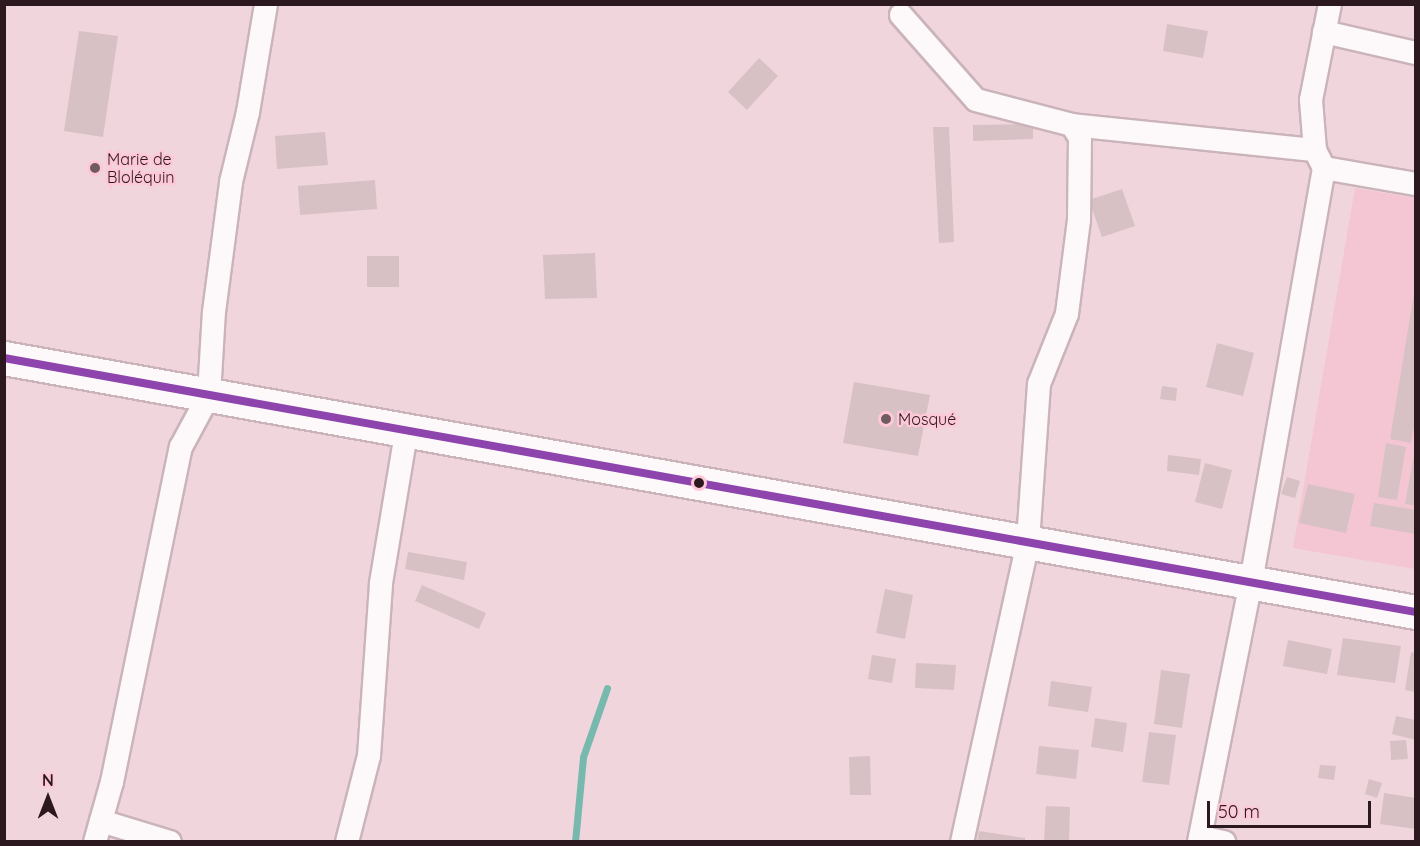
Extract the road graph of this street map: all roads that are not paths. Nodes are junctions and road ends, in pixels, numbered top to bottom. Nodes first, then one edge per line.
1 (266, 4) edge
2 (1330, 4) edge
3 (901, 15) dead end
4 (1324, 32) junction
5 (1416, 53) edge
6 (1072, 125) junction
7 (1319, 159) junction
8 (1416, 184) edge
9 (4, 358) edge
10 (209, 395) junction
11 (406, 433) junction
12 (1028, 542) junction
13 (1251, 582) junction
14 (1416, 612) edge
15 (98, 831) edge
16 (1200, 839) edge
17 (170, 842) edge
18 (347, 842) edge
19 (962, 842) edge
20 (1224, 842) edge

1 - 10 street
2 - 4 street
3 - 6 street
4 - 5 street
4 - 7 street
6 - 7 street
6 - 12 street
7 - 8 street
7 - 13 street
9 - 10 highway
10 - 11 highway
10 - 15 street
11 - 12 highway
11 - 18 street
12 - 13 highway
12 - 19 street
13 - 14 highway
13 - 16 street
15 - 17 street
16 - 20 street

